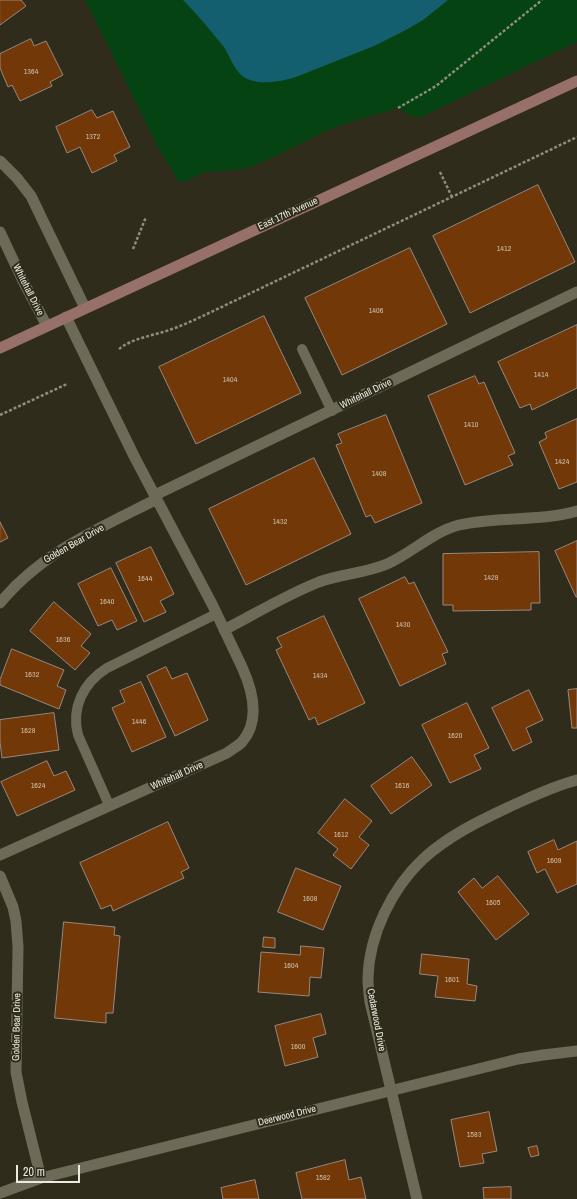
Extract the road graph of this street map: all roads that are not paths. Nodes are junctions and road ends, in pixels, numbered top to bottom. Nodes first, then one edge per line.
1 (577, 81) edge
2 (0, 161) edge
3 (0, 232) edge
4 (577, 292) edge
5 (85, 308) junction
6 (66, 317) junction
7 (47, 326) junction
8 (0, 348) edge
9 (302, 349) dead end
10 (332, 411) junction
11 (156, 497) junction
12 (577, 511) edge
13 (0, 603) edge
14 (216, 614) junction
15 (224, 630) junction
16 (577, 780) edge
17 (109, 805) junction
18 (0, 855) edge
19 (0, 876) edge
20 (577, 1051) edge
21 (390, 1090) junction
22 (41, 1178) junction
23 (0, 1193) edge
24 (417, 1199) edge

1 - 5 main road, East 17th Avenue
2 - 5 street
3 - 7 street, Whitehall Drive
4 - 10 street, Whitehall Drive
5 - 6 main road, East 17th Avenue
6 - 7 main road, East 17th Avenue
6 - 11 street, Whitehall Drive
7 - 8 main road, East 17th Avenue
9 - 10 lane
10 - 11 street, Whitehall Drive
11 - 13 street, Golden Bear Drive
11 - 14 street, Whitehall Drive
12 - 15 street
14 - 15 street, Whitehall Drive
14 - 17 lane
15 - 17 street, Whitehall Drive
16 - 21 street, Cedarwood Drive
17 - 18 street, Whitehall Drive
19 - 22 street, Golden Bear Drive
20 - 21 street, Deerwood Drive
21 - 22 street, Deerwood Drive
21 - 24 street, Cedarwood Drive
22 - 23 street, Deerwood Drive

